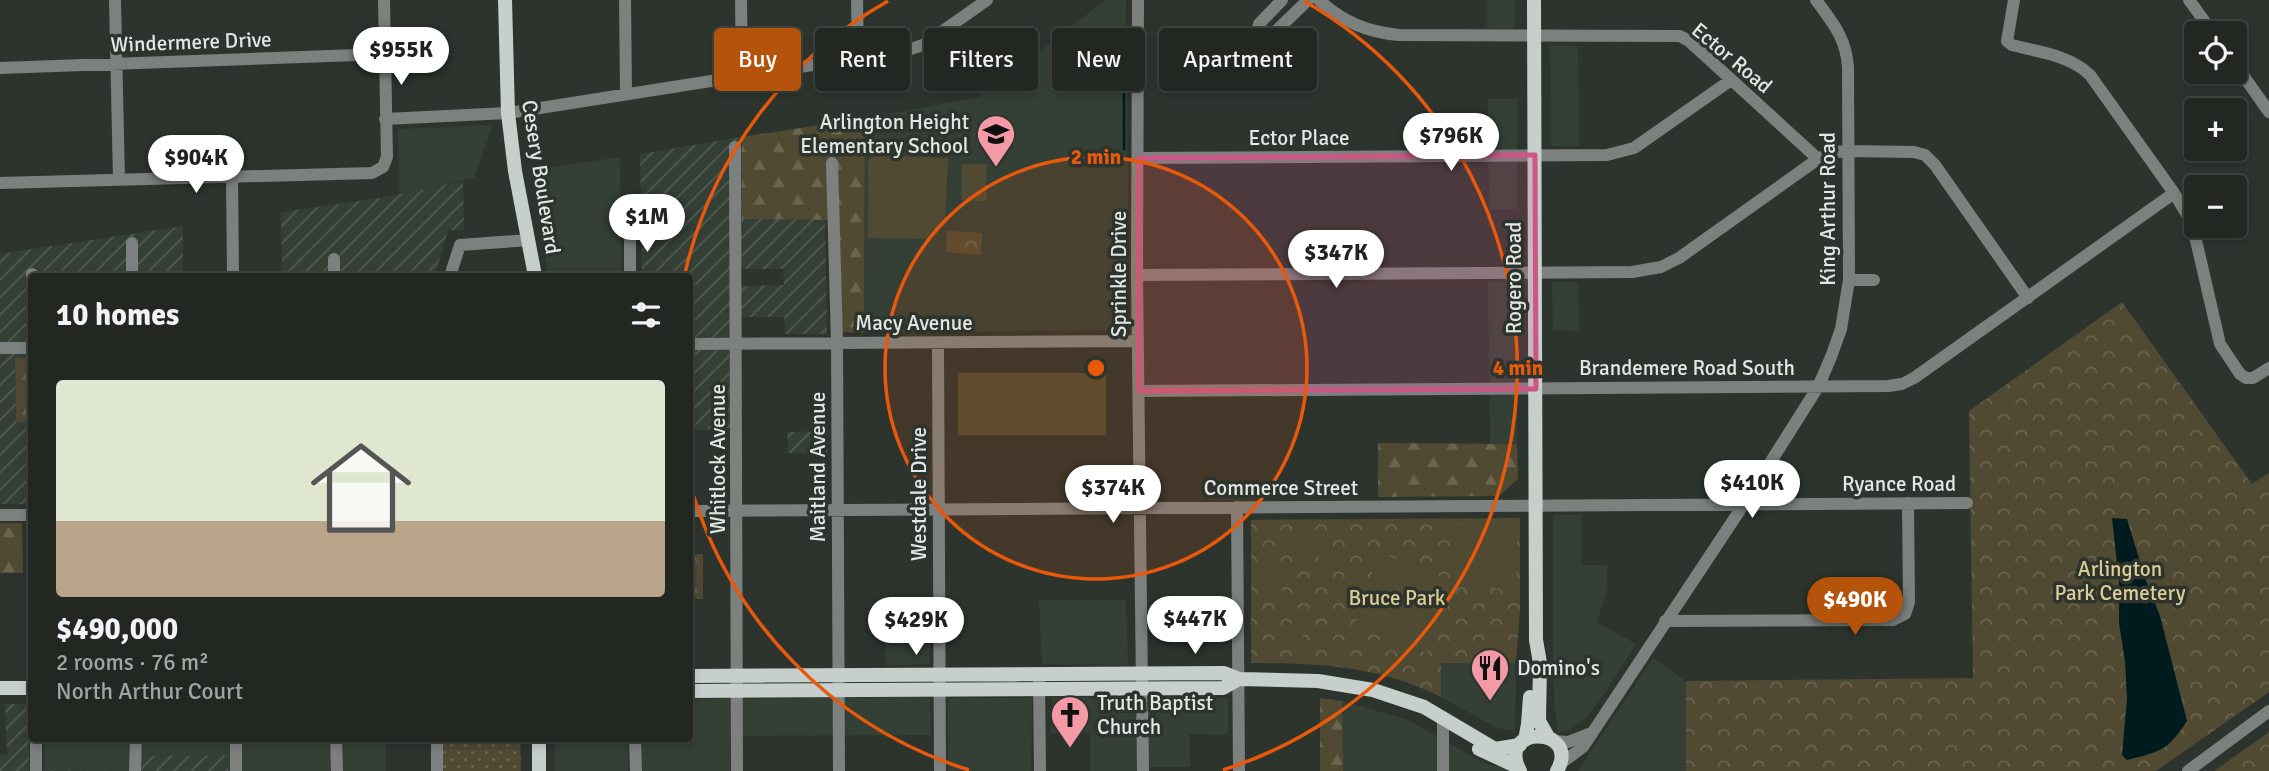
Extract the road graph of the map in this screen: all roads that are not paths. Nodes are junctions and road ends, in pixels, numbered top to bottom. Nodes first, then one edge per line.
1 (115, 0) edge
2 (383, 0) edge
3 (505, 0) edge
4 (625, 0) edge
5 (741, 0) edge
6 (858, 0) edge
7 (986, 0) edge
8 (1139, 0) edge
9 (1282, 0) edge
10 (1308, 0) edge
11 (1319, 0) edge
12 (1534, 0) edge
13 (1816, 0) edge
14 (2014, 0) edge
15 (2189, 0) edge
16 (2204, 21) edge
17 (741, 28) edge
18 (858, 28) edge
19 (1534, 35) junction
20 (910, 49) edge
21 (384, 54) junction
22 (116, 65) junction
23 (0, 68) edge
24 (714, 80) edge
25 (1731, 80) junction
26 (2247, 81) edge
27 (626, 93) junction
28 (2269, 112) edge
29 (508, 113) junction
30 (386, 119) junction
31 (735, 148) dead end
32 (1848, 150) junction
33 (1535, 155) junction
34 (1139, 158) junction
35 (1818, 159) junction
36 (832, 163) dead end
37 (232, 177) junction
38 (119, 180) junction
39 (0, 183) edge
40 (2174, 193) junction
41 (630, 231) dead end
42 (529, 240) junction
43 (132, 243) dead end
44 (334, 259) dead end
45 (1535, 272) junction
46 (132, 273) edge
47 (233, 273) edge
48 (334, 273) edge
49 (451, 273) edge
50 (534, 273) edge
51 (630, 273) edge
52 (1137, 275) junction
53 (1849, 280) junction
54 (1874, 280) dead end
55 (2028, 298) junction
56 (1138, 341) junction
57 (836, 343) junction
58 (937, 343) junction
59 (693, 344) edge
60 (736, 344) junction
61 (0, 348) edge
62 (28, 348) edge
63 (2269, 368) edge
64 (1818, 387) junction
65 (1536, 389) junction
66 (1139, 391) junction
67 (1908, 503) junction
68 (1967, 503) dead end
69 (1744, 504) junction
70 (1536, 506) junction
71 (1237, 507) junction
72 (1140, 508) junction
73 (939, 510) junction
74 (693, 511) edge
75 (737, 511) junction
76 (838, 511) junction
77 (0, 515) edge
78 (28, 515) edge
79 (1665, 621) junction
80 (1536, 640) junction
81 (940, 674) junction
82 (693, 676) edge
83 (1239, 680) junction
84 (1039, 681) junction
85 (1142, 681) junction
86 (738, 683) junction
87 (838, 683) junction
88 (0, 688) edge
89 (28, 688) edge
90 (693, 690) edge
91 (940, 690) junction
92 (2269, 711) edge
93 (1443, 717) junction
94 (1591, 733) junction
95 (1472, 735) junction
96 (1551, 739) junction
97 (36, 742) edge
98 (136, 742) edge
99 (236, 742) edge
100 (336, 742) edge
101 (437, 742) edge
102 (540, 742) edge
103 (635, 742) edge
104 (1522, 742) junction
105 (1519, 769) edge
106 (1558, 769) edge
107 (36, 771) edge
108 (135, 771) edge
109 (236, 771) edge
110 (337, 771) edge
111 (437, 771) edge
112 (539, 771) edge
113 (636, 771) edge
114 (737, 771) edge
115 (839, 771) edge
116 (940, 771) edge
117 (1040, 771) edge
118 (1143, 771) edge
119 (1239, 771) edge
120 (1443, 771) edge
121 (2188, 771) edge

1 - 22 street
2 - 21 street
3 - 29 main road, Cesery Boulevard
4 - 27 street
5 - 17 street
6 - 18 street
7 - 20 street
8 - 34 street, Sprinkle Drive
9 - 10 street
11 - 19 street, Ector Road
12 - 19 main road, Rogero Road
13 - 32 street, King Arthur Road
14 - 40 street
15 - 16 street
19 - 25 street, Ector Road
19 - 33 main road, Rogero Road
21 - 22 street, Windermere Drive
21 - 30 street
22 - 23 street, Windermere Drive
22 - 38 street
24 - 27 street
25 - 33 street, Ector Place
25 - 35 street, Ector Road
26 - 28 street
27 - 29 street
29 - 30 street
29 - 42 main road, Cesery Boulevard
30 - 37 street
31 - 60 street, Whitlock Avenue
32 - 35 street
32 - 53 street, King Arthur Road
32 - 55 street
33 - 34 street, Ector Place
33 - 45 main road, Rogero Road
34 - 52 street, Sprinkle Drive
35 - 45 street
36 - 57 street, Maitland Avenue
37 - 38 street
37 - 47 street
38 - 39 street
40 - 55 street, Brandemere Road South
40 - 63 street
41 - 51 street
42 - 49 street
42 - 50 main road, Cesery Boulevard
43 - 46 street
44 - 48 street
45 - 52 street
45 - 65 main road, Rogero Road
52 - 56 street, Sprinkle Drive
53 - 54 street
53 - 64 street, King Arthur Road
55 - 64 street, Brandemere Road South
56 - 58 street, Macy Avenue
56 - 66 street, Sprinkle Drive
57 - 58 street, Macy Avenue
57 - 60 street, Macy Avenue
57 - 76 street, Maitland Avenue
58 - 73 street, Westdale Drive
59 - 60 street, Macy Avenue
60 - 75 street, Whitlock Avenue
61 - 62 street
64 - 65 street, Brandemere Road South
64 - 69 street, King Arthur Road
65 - 66 street, Brandemere Road South
65 - 70 main road, Rogero Road
66 - 72 street, Sprinkle Drive
67 - 68 street, Ryance Road
67 - 69 street, Ryance Road
67 - 79 street
69 - 70 street, Ryance Road
69 - 79 street, King Arthur Road
70 - 71 street, Commerce Street
70 - 80 main road, Rogero Road
71 - 72 street, Commerce Street
71 - 83 street
72 - 73 street, Commerce Street
72 - 85 street, Sprinkle Drive
73 - 76 street, Commerce Street
73 - 81 street, Westdale Drive
74 - 75 street, Commerce Street
75 - 76 street, Commerce Street
75 - 86 street, Whitlock Avenue
76 - 87 street, Maitland Avenue
77 - 78 street
79 - 94 street, King Arthur Road
80 - 96 main road, Rogero Road
80 - 104 main road, Rogero Road
81 - 84 main road
81 - 87 main road
81 - 91 street, Westdale Drive
82 - 86 main road
83 - 85 main road
83 - 93 main road
83 - 119 street
84 - 85 main road
84 - 91 main road
84 - 117 street
85 - 118 street, Sprinkle Drive
86 - 87 main road
86 - 90 main road
86 - 114 street, Whitlock Avenue
87 - 91 main road
87 - 115 street, Maitland Avenue
88 - 89 main road
91 - 116 street, Westdale Drive
92 - 121 street
93 - 95 main road
93 - 120 street
94 - 96 street
94 - 106 street, King Arthur Road
95 - 104 main road
95 - 105 main road
96 - 104 main road
96 - 106 main road, Rogero Road
97 - 107 street
98 - 108 street
99 - 109 street
100 - 110 street
101 - 111 street
102 - 112 main road
103 - 113 street
104 - 105 main road, Rogero Road

